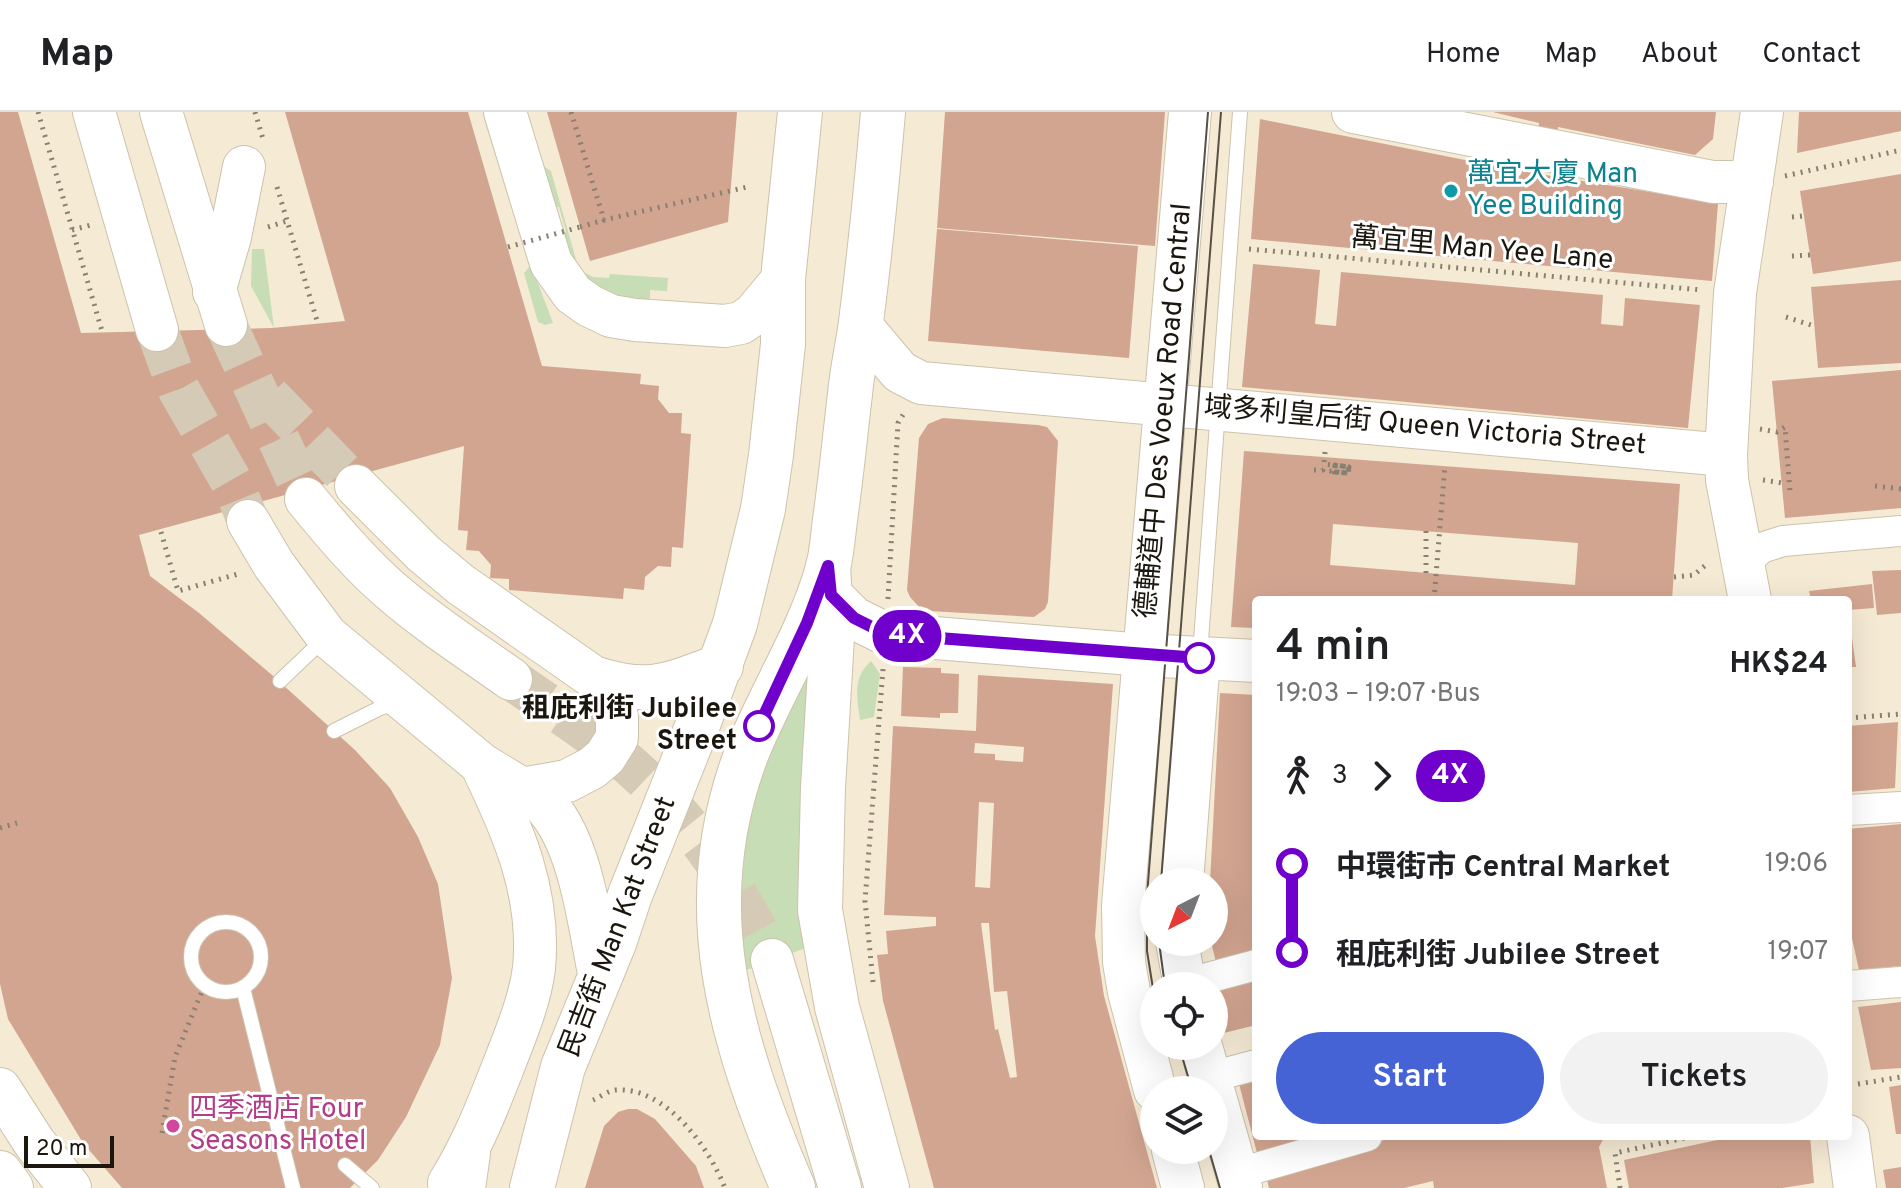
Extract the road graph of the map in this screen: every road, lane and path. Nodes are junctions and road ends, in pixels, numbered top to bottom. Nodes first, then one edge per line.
1 (38, 112) edge
2 (94, 112) edge
3 (161, 112) edge
4 (255, 112) edge
5 (505, 112) edge
6 (571, 112) edge
7 (800, 112) edge
8 (883, 112) edge
9 (1190, 112) edge
10 (1240, 112) edge
11 (1353, 112) edge
12 (1762, 112) edge
13 (1901, 150) edge
14 (262, 167) junction
15 (1769, 179) junction
16 (747, 187) dead end
17 (1804, 216) dead end
18 (1792, 217) dead end
19 (604, 220) junction
20 (287, 221) junction
21 (263, 228) dead end
22 (508, 247) dead end
23 (1246, 249) dead end
24 (1810, 255) dead end
25 (1792, 256) dead end
26 (783, 279) junction
27 (1714, 291) dead end
28 (1786, 317) dead end
29 (318, 324) dead end
30 (861, 326) junction
31 (1814, 326) dead end
32 (157, 330) tunnel mouth
33 (102, 331) dead end
34 (1164, 404) junction
35 (1217, 409) junction
36 (904, 413) dead end
37 (1758, 428) dead end
38 (1325, 451) dead end
39 (1726, 455) junction
40 (1445, 460) dead end
41 (1324, 464) junction
42 (1314, 470) dead end
43 (1329, 471) dead end
44 (1762, 480) dead end
45 (1782, 483) dead end
46 (356, 486) tunnel mouth
47 (1875, 486) dead end
48 (1901, 489) edge
49 (1790, 492) dead end
50 (306, 499) tunnel mouth
51 (248, 521) tunnel mouth
52 (1426, 531) dead end
53 (1901, 531) edge
54 (161, 532) dead end
55 (274, 565) junction
56 (1426, 573) dead end
57 (1694, 575) dead end
58 (1674, 577) dead end
59 (830, 581) junction
60 (1747, 582) edge
61 (1434, 596) edge
62 (888, 611) dead end
63 (327, 636) junction
64 (1144, 655) junction
65 (1199, 658) junction
66 (1252, 661) edge
67 (721, 666) junction
68 (883, 667) dead end
69 (511, 679) tunnel mouth
70 (596, 679) junction
71 (280, 681) dead end
72 (406, 700) junction
73 (1901, 714) edge
74 (1852, 718) edge
75 (334, 731) dead end
76 (481, 764) junction
77 (522, 789) junction
78 (1901, 807) edge
79 (1852, 810) edge
80 (17, 823) dead end
81 (0, 828) edge
82 (1183, 868) edge
83 (772, 960) tunnel mouth
84 (1252, 966) edge
85 (600, 973) junction
86 (1228, 973) edge
87 (1901, 982) edge
88 (205, 984) junction
89 (1852, 986) edge
90 (243, 988) junction
91 (875, 996) dead end
92 (1252, 1066) edge
93 (1214, 1075) edge
94 (1151, 1076) edge
95 (1901, 1077) edge
96 (1858, 1084) dead end
97 (0, 1089) edge
98 (591, 1101) dead end
99 (162, 1133) dead end
100 (1356, 1140) edge
101 (1675, 1140) edge
102 (1849, 1140) edge
103 (1177, 1164) edge
104 (345, 1165) dead end
105 (0, 1173) edge
106 (459, 1176) edge
107 (1247, 1179) edge
108 (11, 1188) edge
109 (70, 1188) edge
110 (293, 1188) edge
111 (372, 1188) edge
112 (532, 1188) edge
113 (725, 1188) edge
114 (793, 1188) edge
115 (840, 1188) edge
116 (887, 1188) edge
117 (1183, 1188) edge
118 (1620, 1188) edge
119 (1855, 1188) edge

1 - 33 path
2 - 32 main road
3 - 14 main road
4 - 14 path
5 - 26 main road
6 - 19 path, bridge
7 - 26 main road, 民吉街 Man Kat Street
8 - 30 main road
9 - 34 main road, 德輔道中 Des Voeux Road Central
10 - 35 lane, 德輔道中 Des Voeux Road Central
11 - 15 main road
12 - 15 main road
13 - 15 path
14 - 20 path
15 - 39 main road
16 - 19 path, bridge
17 - 18 path
19 - 22 path, bridge
20 - 21 path
20 - 29 path
23 - 27 path, 萬宜里 Man Yee Lane
24 - 25 path
26 - 67 main road, 民吉街 Man Kat Street
28 - 31 path
30 - 34 main road, 域多利皇后街 Queen Victoria Street
30 - 59 main road
34 - 35 main road, 域多利皇后街 Queen Victoria Street
34 - 64 main road, 德輔道中 Des Voeux Road Central
35 - 39 main road, 域多利皇后街 Queen Victoria Street
35 - 65 lane, 德輔道中 Des Voeux Road Central
36 - 62 path
37 - 49 path
38 - 41 path
39 - 60 main road
40 - 61 path
41 - 42 path
41 - 43 path
44 - 45 path
46 - 70 main road
47 - 48 path
50 - 69 main road
51 - 55 main road
52 - 56 path
53 - 60 street
54 - 55 path
55 - 63 main road
57 - 58 path
59 - 64 main road
59 - 114 main road
59 - 116 main road
63 - 71 lane
63 - 72 main road
64 - 65 main road
64 - 94 main road, 德輔道中 Des Voeux Road Central
65 - 66 main road
65 - 82 main road, 德輔道中 Des Voeux Road Central
67 - 70 main road
67 - 85 main road, 民吉街 Man Kat Street
68 - 91 path
70 - 77 main road
72 - 75 lane
72 - 76 main road
73 - 74 path
76 - 77 main road
76 - 106 main road
77 - 85 main road
78 - 79 street
80 - 81 path
83 - 115 main road
84 - 86 street
85 - 112 main road, 民吉街 Man Kat Street
87 - 89 street
88 - 90 lane
88 - 90 lane
88 - 99 path
90 - 110 lane
92 - 93 street
93 - 107 main road
95 - 96 path
97 - 109 main road
98 - 113 path
100 - 107 street
101 - 118 path
102 - 119 main road
103 - 117 main road
104 - 111 lane
105 - 108 main road

